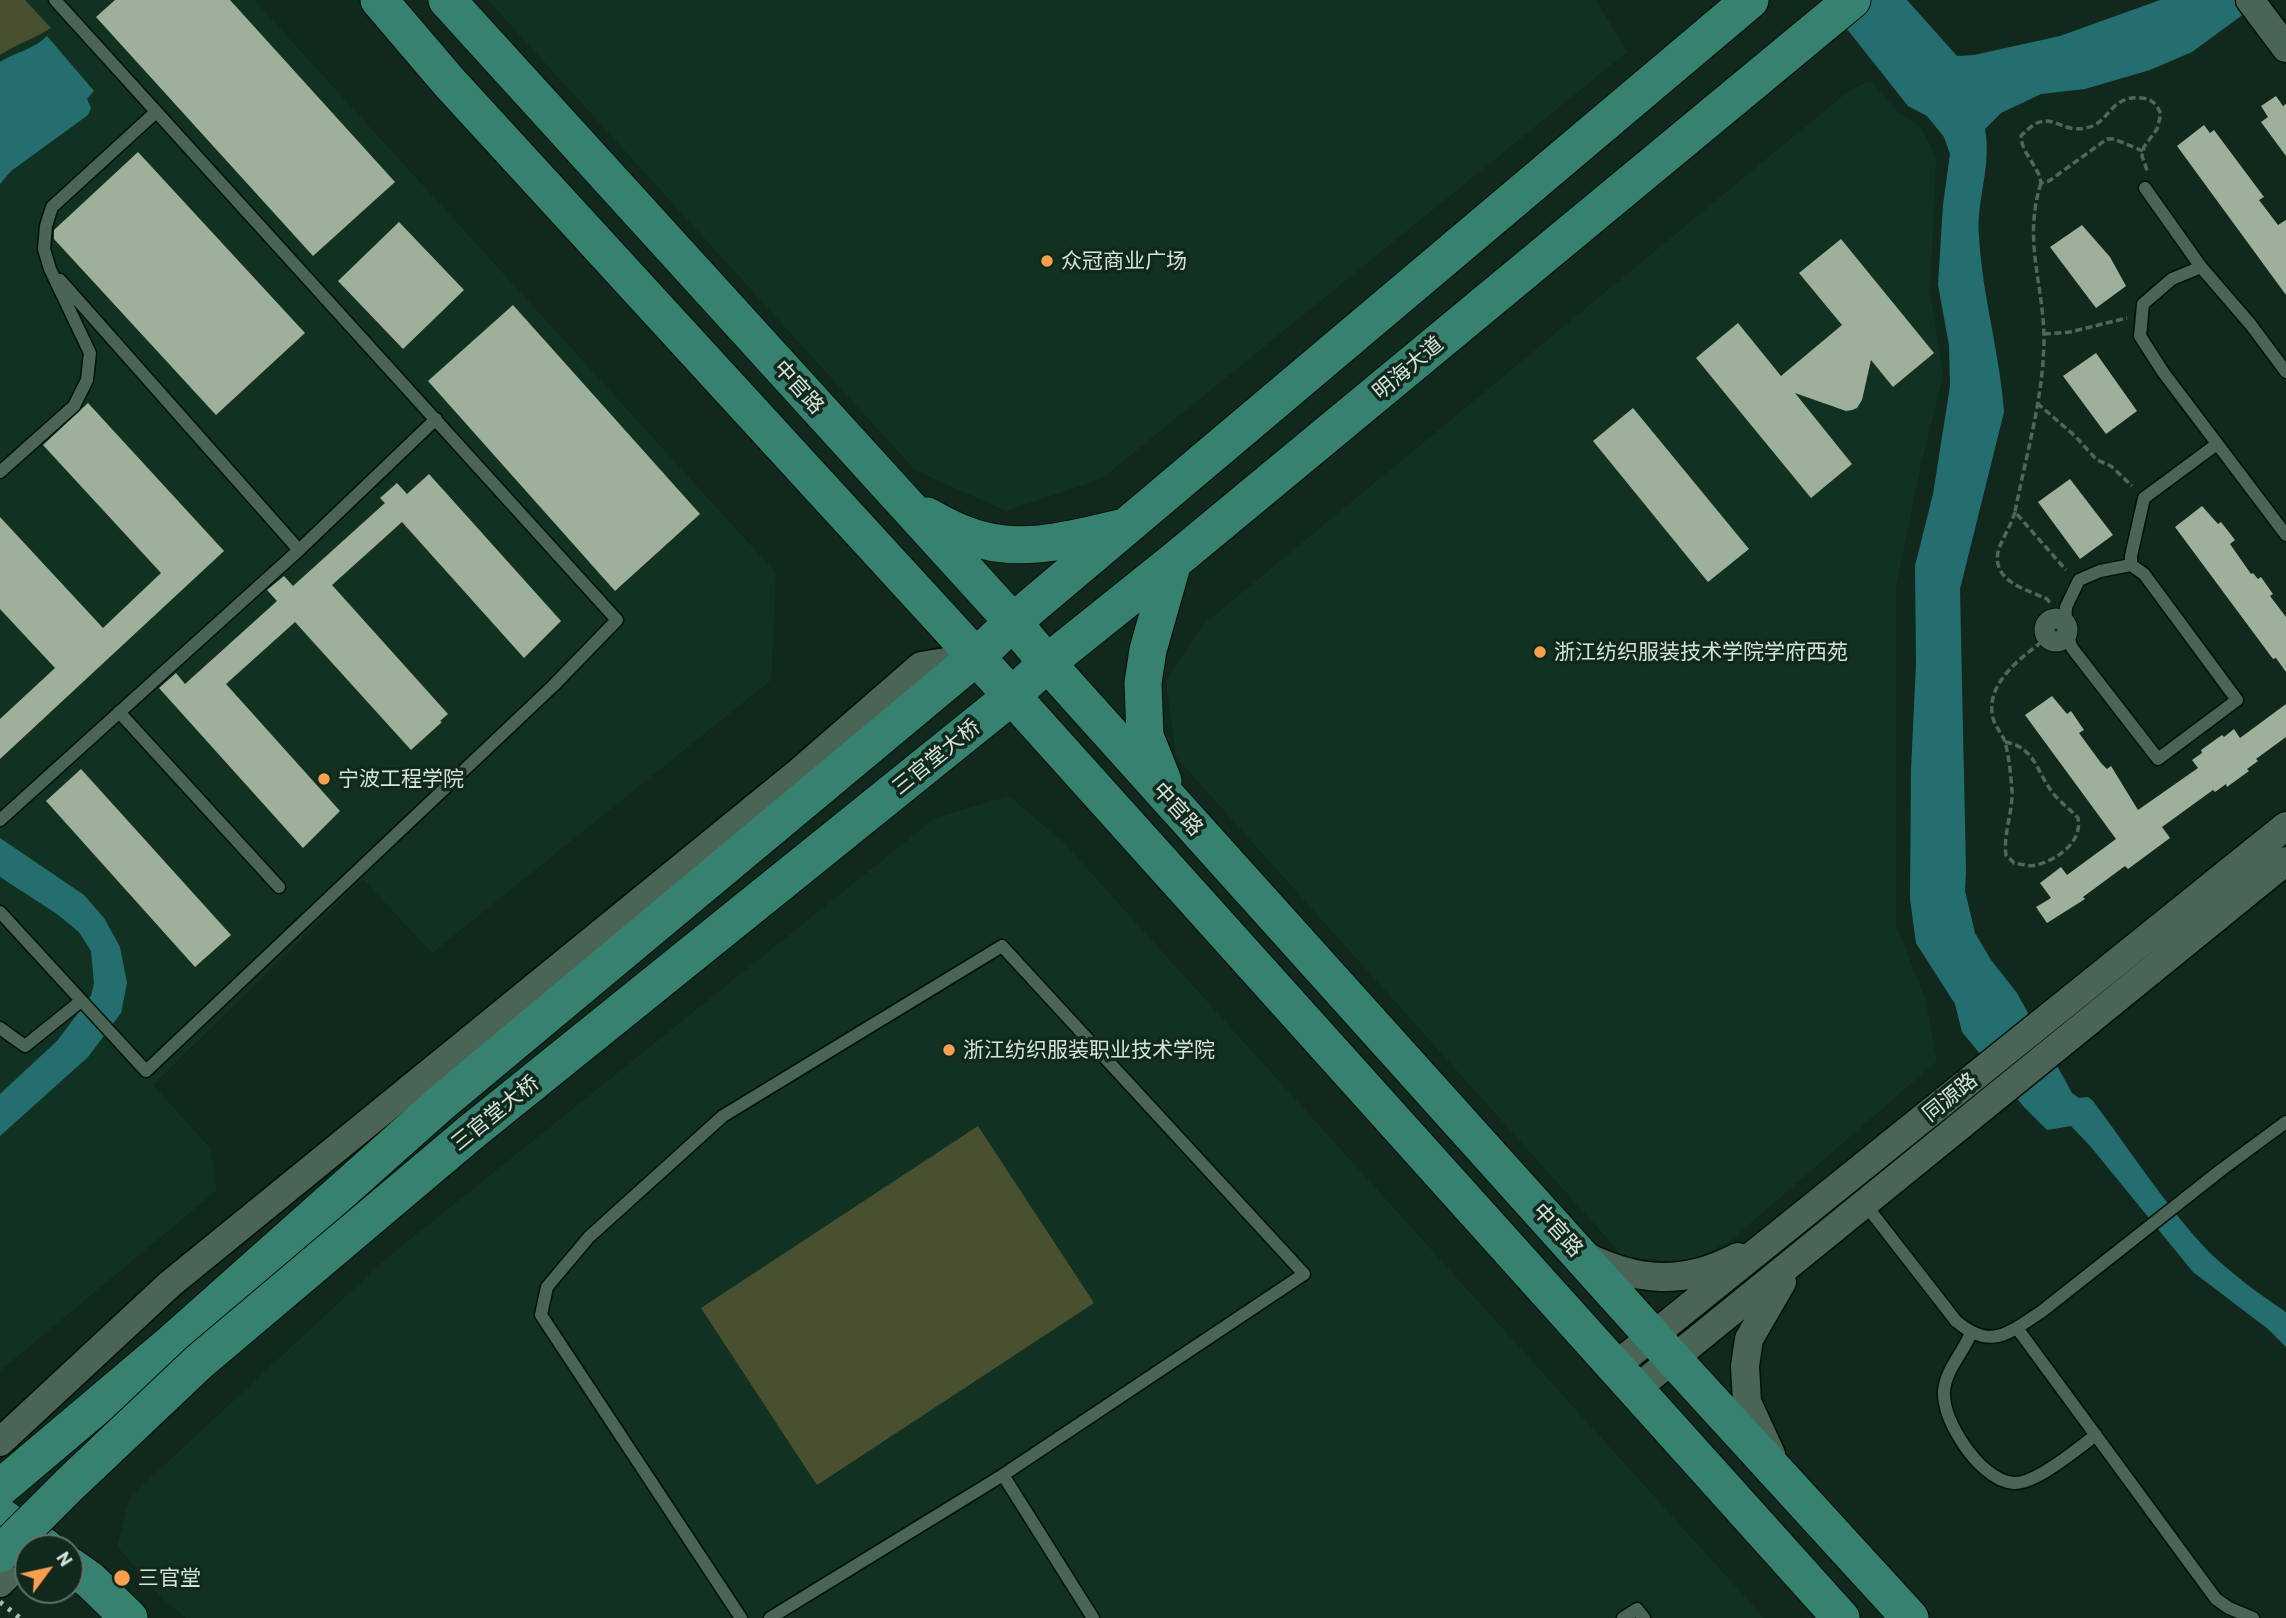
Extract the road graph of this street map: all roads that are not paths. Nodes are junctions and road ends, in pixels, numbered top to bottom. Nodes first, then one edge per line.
1 (55, 0) edge
2 (379, 0) edge
3 (447, 0) edge
4 (1750, 0) edge
5 (1852, 0) edge
6 (2250, 0) edge
7 (2283, 44) edge
8 (156, 112) junction
9 (2145, 188) road end
10 (2201, 267) junction
11 (50, 269) junction
12 (2286, 372) edge
13 (436, 419) junction
14 (2217, 443) junction
15 (0, 472) edge
16 (908, 507) junction
17 (1128, 526) junction
18 (2286, 535) edge
19 (299, 550) junction
20 (1173, 562) junction
21 (2131, 565) junction
22 (1013, 622) junction
23 (976, 657) junction
24 (1047, 663) junction
25 (1012, 696) junction
26 (120, 712) junction
27 (1171, 801) junction
28 (0, 820) edge
29 (2286, 826) edge
30 (2286, 861) edge
31 (279, 887) dead end
32 (0, 912) edge
33 (80, 1001) junction
34 (0, 1028) edge
35 (2286, 1122) edge
36 (1865, 1204) junction
37 (1777, 1236) junction
38 (1577, 1252) junction
39 (1798, 1259) junction
40 (2017, 1328) junction
41 (1971, 1334) junction
42 (1664, 1348) junction
43 (1624, 1378) junction
44 (2096, 1435) junction
45 (0, 1442) edge
46 (1003, 1475) junction
47 (1788, 1483) junction
48 (0, 1488) edge
49 (0, 1516) edge
50 (20, 1534) edge
51 (0, 1555) edge
52 (14, 1570) edge
53 (84, 1576) edge
54 (0, 1583) edge
55 (1640, 1614) edge
56 (130, 1618) edge
57 (741, 1618) edge
58 (770, 1618) edge
59 (1093, 1618) edge
60 (1623, 1618) edge
61 (1841, 1618) edge
62 (1910, 1618) edge
63 (2253, 1618) edge

1 - 8 lane
2 - 23 main road
3 - 16 main road, 中官路
4 - 17 main road
5 - 20 main road, 明海大道
6 - 7 street
8 - 11 lane
8 - 13 lane
9 - 10 lane
10 - 12 lane
10 - 14 lane
11 - 15 lane
11 - 19 lane
13 - 19 lane
13 - 33 lane
14 - 18 lane
14 - 21 lane
16 - 17 main road
16 - 22 main road, 中官路
17 - 22 main road
19 - 26 lane
20 - 24 main road, 明海大道
20 - 27 main road
21 - 21 lane
22 - 23 main road
22 - 24 main road, 中官路
23 - 25 main road
23 - 45 street
23 - 48 main road, 三官堂大桥
24 - 25 main road, 明海大道
24 - 27 main road, 中官路
25 - 43 main road
25 - 51 main road, 三官堂大桥, bridge
26 - 28 lane
26 - 31 lane
27 - 38 main road, 中官路
29 - 37 street, 同源路
30 - 36 street, 同源路
32 - 33 lane
33 - 34 lane
35 - 40 lane
36 - 39 street, 同源路
36 - 41 lane
37 - 38 street
37 - 42 street, 同源路
38 - 42 main road, 中官路
39 - 42 street, 同源路
39 - 47 street
40 - 41 lane
40 - 44 lane
41 - 44 lane
42 - 43 street, 同源路
42 - 47 main road, 中官路
43 - 61 main road
44 - 63 lane
46 - 57 lane
46 - 58 lane
46 - 59 lane
47 - 62 main road, 中官路
49 - 50 main road
52 - 54 street
53 - 56 main road
55 - 60 lane

